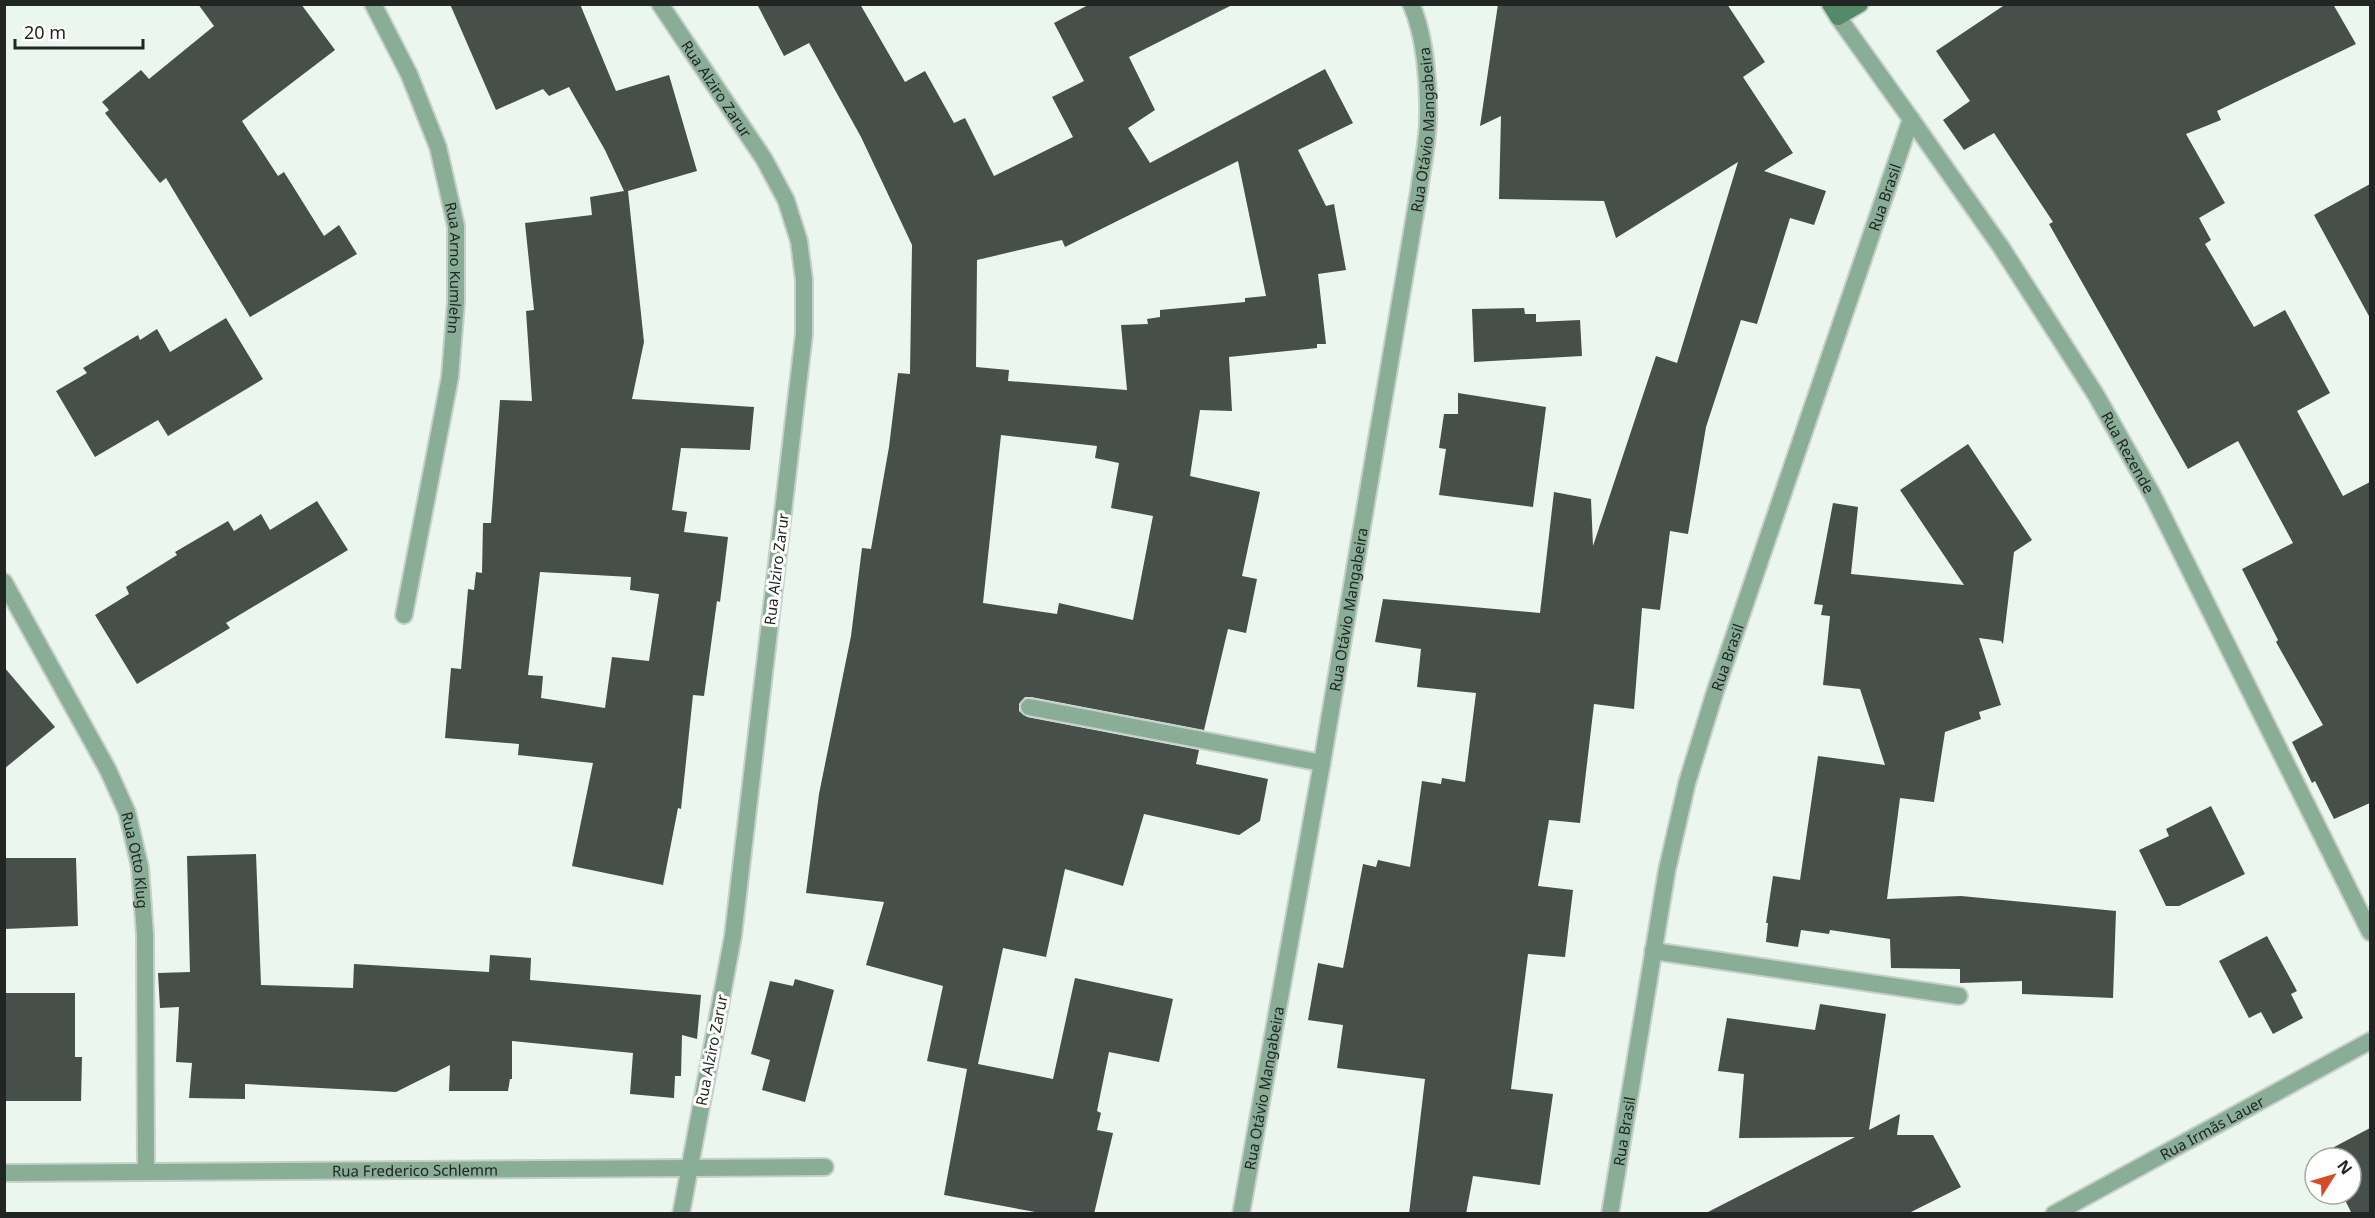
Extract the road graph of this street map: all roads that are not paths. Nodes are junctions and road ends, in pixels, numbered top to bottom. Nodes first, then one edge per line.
1 (373, 4) edge
2 (660, 4) edge
3 (1411, 4) edge
4 (1860, 4) edge
5 (1834, 11) edge
6 (1911, 119) junction
7 (4, 582) edge
8 (404, 615) dead end
9 (1029, 706) dead end
10 (1322, 763) junction
11 (2370, 932) edge
12 (1653, 951) junction
13 (1959, 996) dead end
14 (2370, 1041) edge
15 (825, 1167) dead end
16 (689, 1168) junction
17 (146, 1172) junction
18 (4, 1173) edge
19 (681, 1214) edge
20 (1241, 1214) edge
21 (1610, 1214) edge
22 (2054, 1214) edge

1 - 8 street, Rua Arno Kumlehn
2 - 16 street, Rua Alziro Zarur
3 - 10 street, Rua Otávio Mangabeira
4 - 5 main road
5 - 6 street, Rua Rezende
6 - 11 street, Rua Rezende
6 - 12 street, Rua Brasil
7 - 17 street, Rua Otto Klug
9 - 10 street
10 - 20 street, Rua Otávio Mangabeira
12 - 13 street
12 - 21 street, Rua Brasil
14 - 22 street, Rua Irmãs Lauer
15 - 16 street, Rua Frederico Schlemm
16 - 17 street, Rua Frederico Schlemm
16 - 19 street, Rua Alziro Zarur
17 - 18 street, Rua Frederico Schlemm

